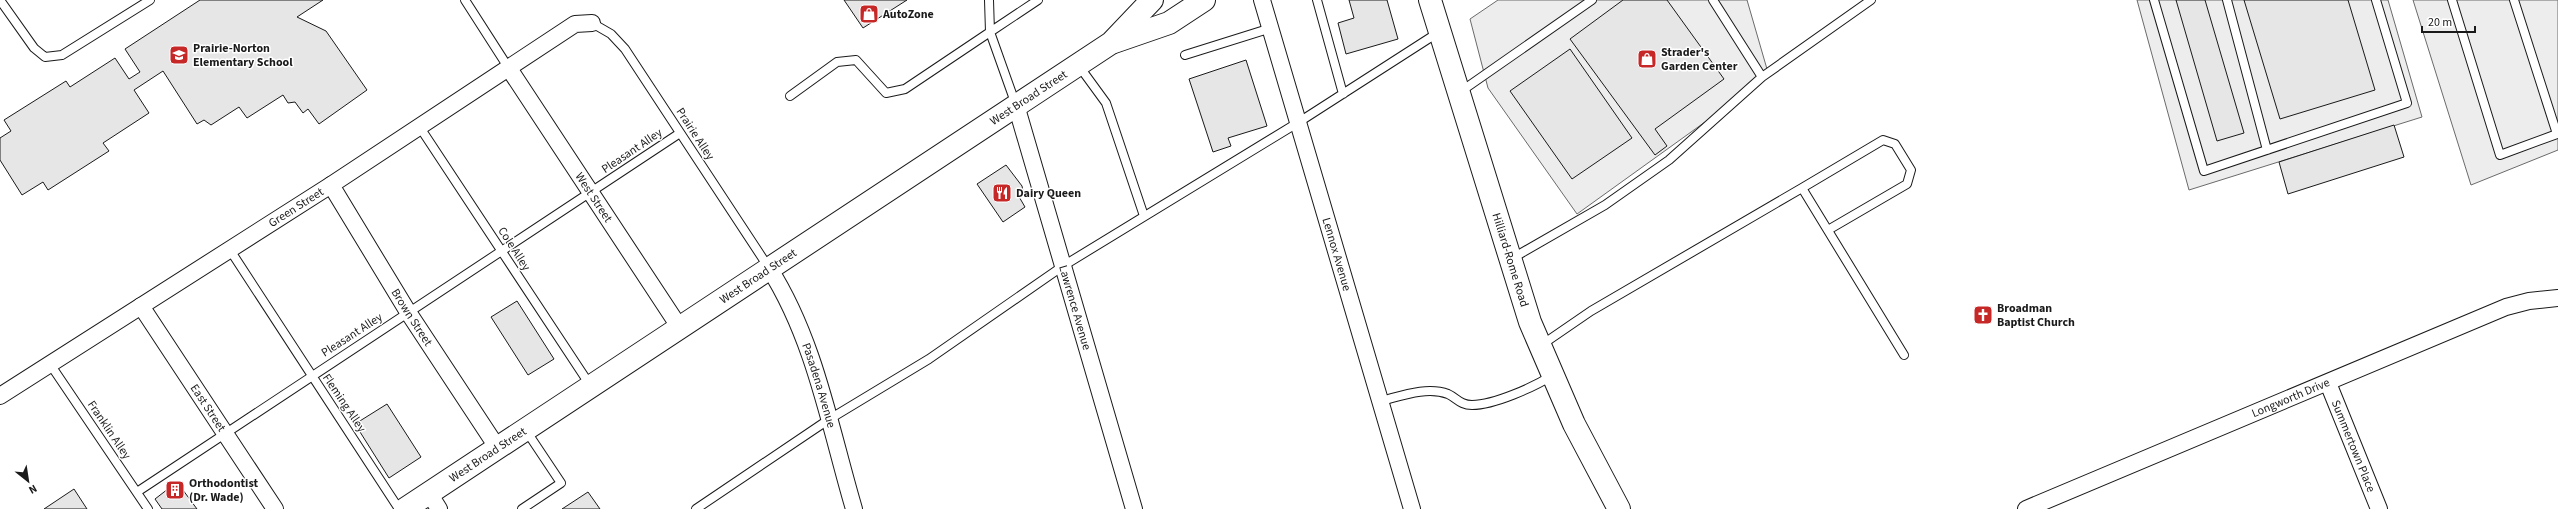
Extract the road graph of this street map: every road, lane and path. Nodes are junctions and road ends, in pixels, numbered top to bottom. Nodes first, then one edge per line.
1 (0, 0) edge
2 (150, 0) edge
3 (465, 0) edge
4 (989, 0) edge
5 (1038, 0) edge
6 (1152, 0) edge
7 (1204, 0) edge
8 (1262, 0) edge
9 (1317, 0) edge
10 (1430, 0) edge
11 (1592, 0) edge
12 (1713, 0) edge
13 (1871, 0) edge
14 (2154, 0) edge
15 (2227, 0) edge
16 (2376, 0) edge
17 (2452, 0) edge
18 (2514, 0) edge
19 (1025, 3) edge
20 (592, 23) joint
21 (1272, 28) junction
22 (990, 32) junction
23 (1439, 32) junction
24 (1111, 43) junction
25 (1185, 54) dead end
26 (1078, 64) junction
27 (508, 67) junction
28 (1762, 77) junction
29 (1458, 92) junction
30 (1343, 94) junction
31 (790, 96) dead end
32 (1016, 105) junction
33 (1299, 122) junction
34 (419, 126) junction
35 (680, 132) junction
36 (2267, 150) junction
37 (331, 185) junction
38 (1802, 188) junction
39 (591, 194) junction
40 (1144, 216) junction
41 (1828, 230) junction
42 (230, 250) junction
43 (501, 250) junction
44 (1510, 259) junction
45 (1063, 266) junction
46 (769, 268) junction
47 (2558, 298) edge
48 (141, 306) junction
49 (408, 312) junction
50 (680, 328) junction
51 (1540, 346) junction
52 (1904, 355) dead end
53 (50, 364) junction
54 (1553, 375) junction
55 (311, 376) junction
56 (2328, 383) junction
57 (590, 386) junction
58 (0, 396) edge
59 (1380, 401) junction
60 (828, 420) junction
61 (525, 429) junction
62 (225, 433) junction
63 (497, 447) junction
64 (137, 492) junction
65 (434, 501) edge
66 (2054, 504) edge
67 (148, 509) edge
68 (275, 509) edge
69 (400, 509) edge
70 (405, 509) edge
71 (522, 509) edge
72 (696, 509) edge
73 (854, 509) edge
74 (1134, 509) edge
75 (1412, 509) edge
76 (1619, 509) edge
77 (2026, 509) edge
78 (2380, 509) edge

1 - 2 lane
3 - 27 lane
4 - 22 lane
5 - 19 lane
6 - 24 main road, West Broad Street
7 - 24 main road, West Broad Street
8 - 21 street, Lennox Avenue
9 - 30 lane
10 - 23 main road, Hilliard-Rome Road
11 - 29 lane
12 - 28 lane
13 - 28 lane
14 - 36 lane
15 - 36 lane
16 - 36 lane
17 - 18 lane
19 - 22 lane
20 - 27 street, Green Street
20 - 35 lane, Prairie Alley
21 - 25 lane
21 - 33 street, Lennox Avenue
22 - 31 lane
22 - 32 lane
23 - 29 main road, Hilliard-Rome Road
23 - 30 lane
24 - 26 main road, West Broad Street
26 - 32 main road, West Broad Street
26 - 40 lane
27 - 34 street, Green Street
27 - 39 street, West Street
28 - 44 lane
29 - 44 main road, Hilliard-Rome Road
30 - 33 lane
32 - 45 street, Lawrence Avenue
32 - 46 main road, West Broad Street
33 - 40 lane
33 - 59 street, Lennox Avenue
34 - 37 street, Green Street
34 - 43 lane, Cole Alley
35 - 39 lane, Pleasant Alley
35 - 46 lane, Prairie Alley
37 - 42 street, Green Street
37 - 49 street, Brown Street
38 - 41 lane
38 - 41 lane
38 - 51 lane
39 - 43 lane, Pleasant Alley
39 - 50 street, West Street
40 - 45 lane
41 - 52 lane
42 - 48 street, Green Street
42 - 55 lane, Fleming Alley
43 - 49 lane, Pleasant Alley
43 - 57 lane, Cole Alley
44 - 51 main road, Hilliard-Rome Road
45 - 60 lane
45 - 74 street, Lawrence Avenue
46 - 50 main road, West Broad Street
46 - 60 street, Pasadena Avenue
47 - 56 street, Longworth Drive
48 - 53 street, Green Street
48 - 62 street, East Street
49 - 55 lane, Pleasant Alley
49 - 63 street, Brown Street
50 - 57 main road, West Broad Street
51 - 54 main road, Hilliard-Rome Road
53 - 58 street, Green Street
53 - 64 lane, Franklin Alley
54 - 59 lane
54 - 76 main road, Hilliard-Rome Road
55 - 62 lane, Pleasant Alley
55 - 69 lane, Fleming Alley
56 - 66 street, Longworth Drive
56 - 78 street, Summertown Place
57 - 61 main road, West Broad Street
59 - 75 street, Lennox Avenue
60 - 72 lane
60 - 73 street, Pasadena Avenue
61 - 63 main road, West Broad Street
61 - 71 lane
62 - 64 lane, Pleasant Alley
62 - 68 street, East Street
63 - 65 main road, West Broad Street
64 - 67 lane, Franklin Alley
65 - 70 main road, West Broad Street
66 - 77 street, Longworth Drive

